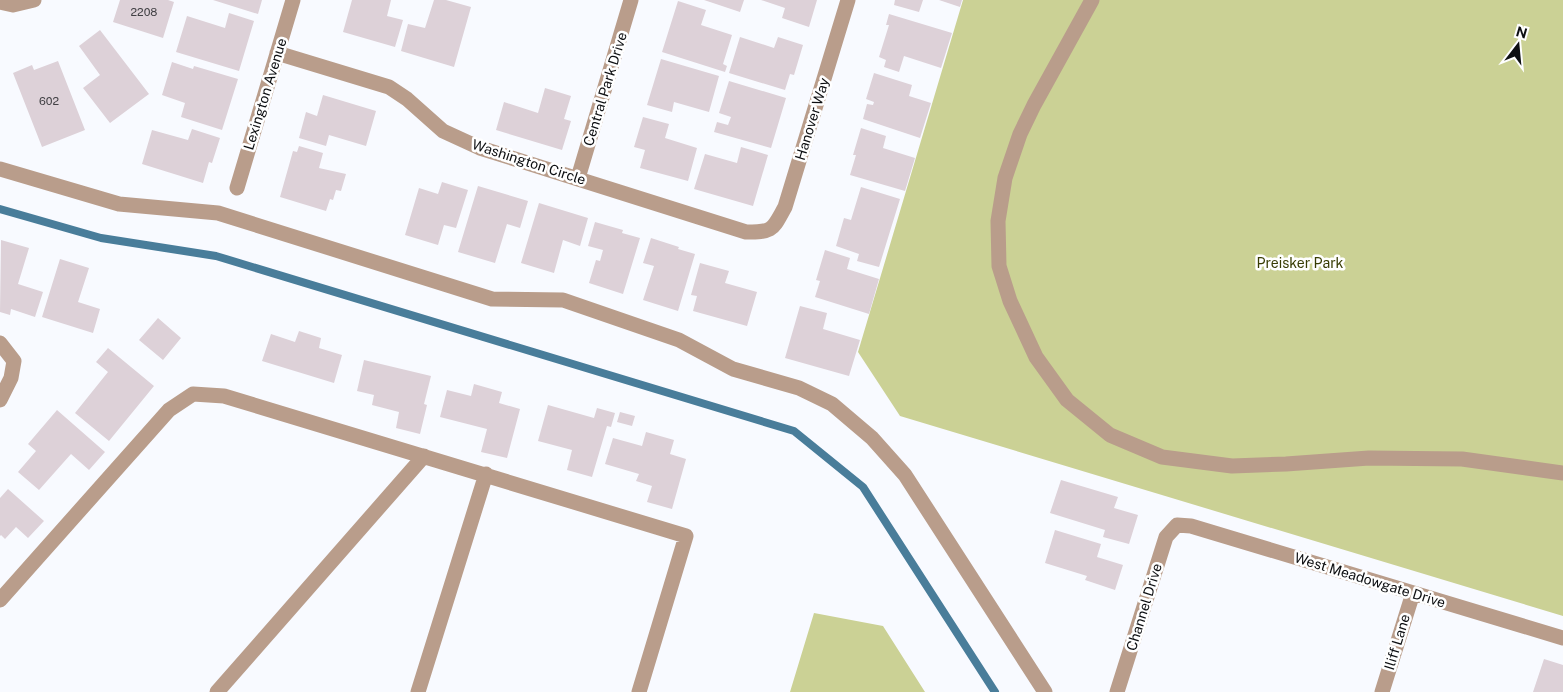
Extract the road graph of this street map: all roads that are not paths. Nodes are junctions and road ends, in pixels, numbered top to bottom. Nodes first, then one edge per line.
1 (34, 0) edge
2 (293, 0) edge
3 (631, 0) edge
4 (848, 0) edge
5 (1092, 0) edge
6 (0, 2) edge
7 (277, 52) junction
8 (0, 169) edge
9 (578, 178) junction
10 (237, 188) dead end
11 (766, 232) joint
12 (0, 343) edge
13 (0, 400) edge
14 (424, 456) junction
15 (1563, 473) edge
16 (486, 474) junction
17 (1177, 525) joint
18 (1413, 593) junction
19 (0, 600) edge
20 (1563, 638) edge
21 (217, 692) edge
22 (418, 692) edge
23 (639, 692) edge
24 (1045, 692) edge
25 (1118, 692) edge
26 (1382, 692) edge

1 - 6 street
2 - 7 street, Lexington Avenue
3 - 9 street, Central Park Drive
4 - 11 street, Hanover Way
5 - 15 street
7 - 9 street, Washington Circle
7 - 10 street, Lexington Avenue
8 - 24 street
9 - 11 street, Washington Circle
12 - 13 street
14 - 16 street
14 - 19 street
14 - 21 street
16 - 22 street
16 - 23 street
17 - 18 street, West Meadowgate Drive
17 - 25 street, Channel Drive
18 - 20 street, West Meadowgate Drive
18 - 26 street, Iliff Lane

